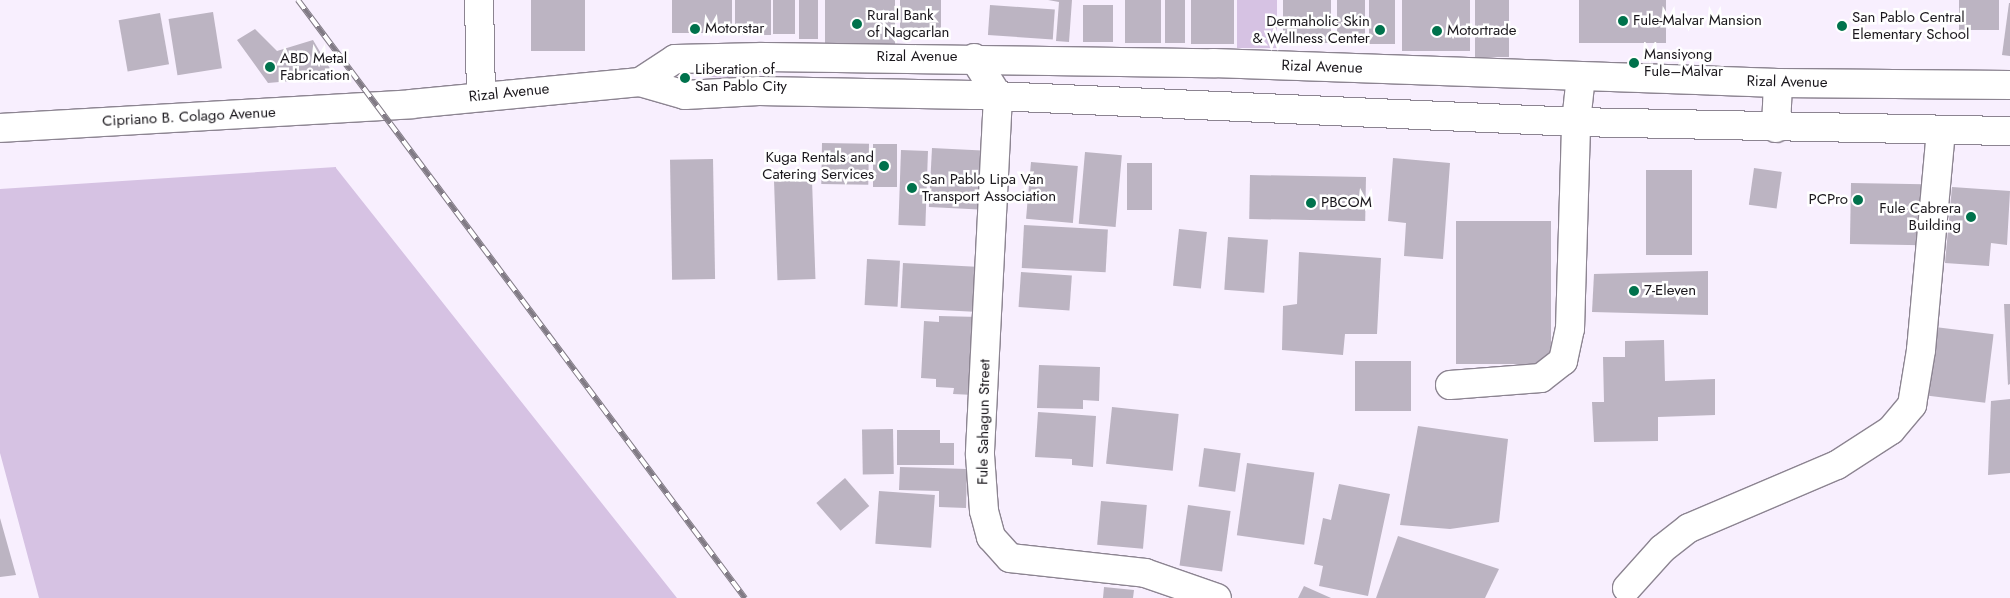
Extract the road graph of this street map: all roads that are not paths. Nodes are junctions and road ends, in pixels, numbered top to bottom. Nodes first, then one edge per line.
1 (479, 0) edge
2 (974, 58) junction
3 (1213, 63) junction
4 (1398, 70) junction
5 (1581, 76) junction
6 (640, 82) junction
7 (1778, 83) junction
8 (2010, 85) edge
9 (481, 95) junction
10 (998, 96) junction
11 (379, 105) joint
12 (1210, 106) junction
13 (1397, 112) junction
14 (1576, 122) junction
15 (0, 128) edge
16 (1776, 128) junction
17 (1941, 130) junction
18 (2010, 131) edge
19 (1450, 385) dead end
20 (1626, 588) dead end
21 (1217, 598) edge

1 - 9 main road
2 - 3 main road, Rizal Avenue
2 - 6 main road, Rizal Avenue
2 - 10 main road
3 - 4 main road, Rizal Avenue
3 - 12 main road
4 - 5 main road, Rizal Avenue
4 - 13 main road
5 - 7 main road, Rizal Avenue
5 - 14 main road
6 - 9 main road, Rizal Avenue
6 - 10 main road, Rizal Avenue
7 - 8 main road, Rizal Avenue
7 - 16 main road
9 - 11 main road, Rizal Avenue
10 - 12 main road, Rizal Avenue
10 - 21 main road, Fule Sahagun Street
11 - 15 main road, Cipriano B. Colago Avenue
12 - 13 main road, Rizal Avenue
13 - 14 main road, Rizal Avenue
14 - 16 main road, Rizal Avenue
14 - 19 main road
16 - 17 main road, Rizal Avenue
17 - 18 main road, Rizal Avenue
17 - 20 main road

